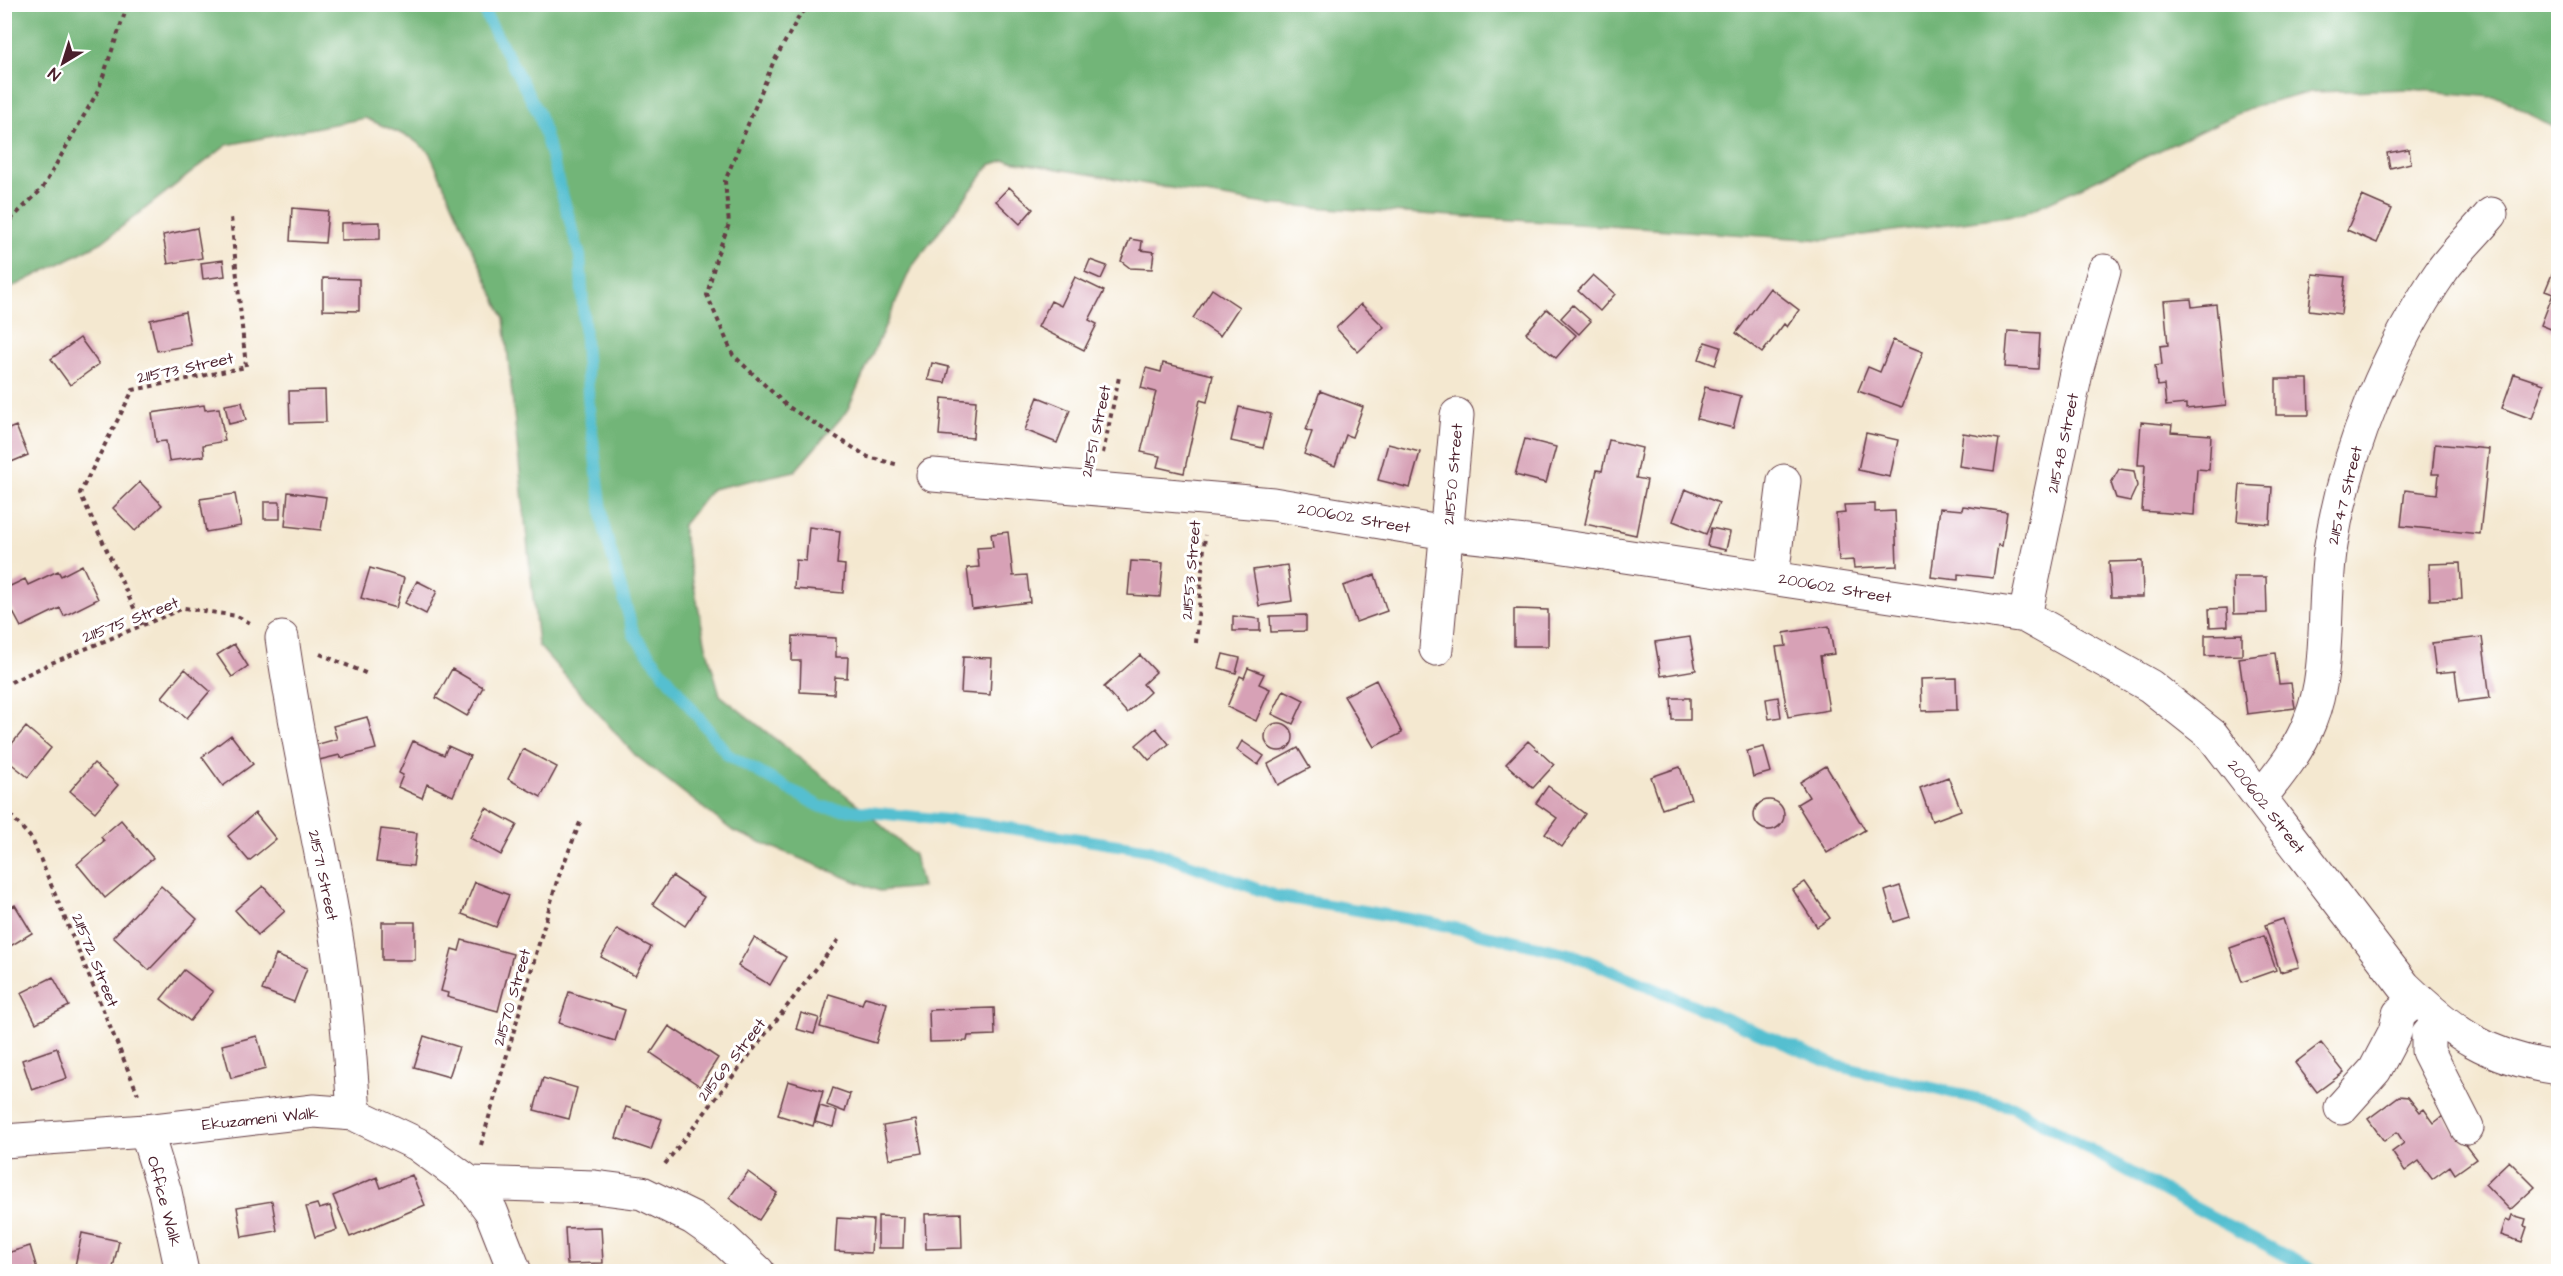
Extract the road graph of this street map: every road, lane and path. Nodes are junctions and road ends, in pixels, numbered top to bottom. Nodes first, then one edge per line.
1 (128, 4) edge
2 (812, 4) edge
3 (2492, 214) dead end
4 (231, 217) dead end
5 (4, 226) edge
6 (2104, 271) dead end
7 (1119, 377) dead end
8 (1457, 414) dead end
9 (933, 475) joint
10 (1784, 481) dead end
11 (1096, 489) junction
12 (1208, 498) junction
13 (1446, 533) junction
14 (1772, 577) junction
15 (2025, 615) junction
16 (142, 625) junction
17 (282, 638) junction
18 (1196, 643) dead end
19 (1436, 649) dead end
20 (368, 674) dead end
21 (4, 688) edge
22 (2261, 797) junction
23 (4, 808) edge
24 (581, 820) dead end
25 (839, 939) dead end
26 (2429, 1010) junction
27 (2559, 1068) edge
28 (2341, 1108) dead end
29 (354, 1114) junction
30 (2467, 1128) dead end
31 (146, 1131) junction
32 (4, 1141) edge
33 (470, 1183) junction
34 (642, 1193) junction
35 (182, 1272) edge
36 (515, 1272) edge
37 (758, 1272) edge

1 - 5 path
2 - 9 path
3 - 22 street, 211547 Street
4 - 16 path, 211573 Street
6 - 15 street, 211548 Street
7 - 11 path, 211551 Street
8 - 13 street, 211550 Street
9 - 11 street, 200602 Street
10 - 14 street
11 - 12 street, 200602 Street
12 - 13 street, 200602 Street
12 - 18 path, 211553 Street
13 - 14 street, 200602 Street
13 - 19 street, 211550 Street
14 - 15 street, 200602 Street
15 - 22 street, 200602 Street
16 - 17 path, 211575 Street
16 - 21 path, 211575 Street
17 - 20 path, 211575 Street
17 - 29 street, 211571 Street
22 - 26 street, 200602 Street
23 - 31 path, 211572 Street
24 - 33 path, 211570 Street
25 - 34 path, 211569 Street
26 - 27 street, 200602 Street
26 - 28 street
26 - 30 street
29 - 31 street, Ekuzameni Walk
29 - 33 street, Ekuzameni Walk
31 - 32 street, Ekuzameni Walk
31 - 35 street, Office Walk
33 - 34 street
33 - 36 street, Ekuzameni Walk
34 - 37 street

